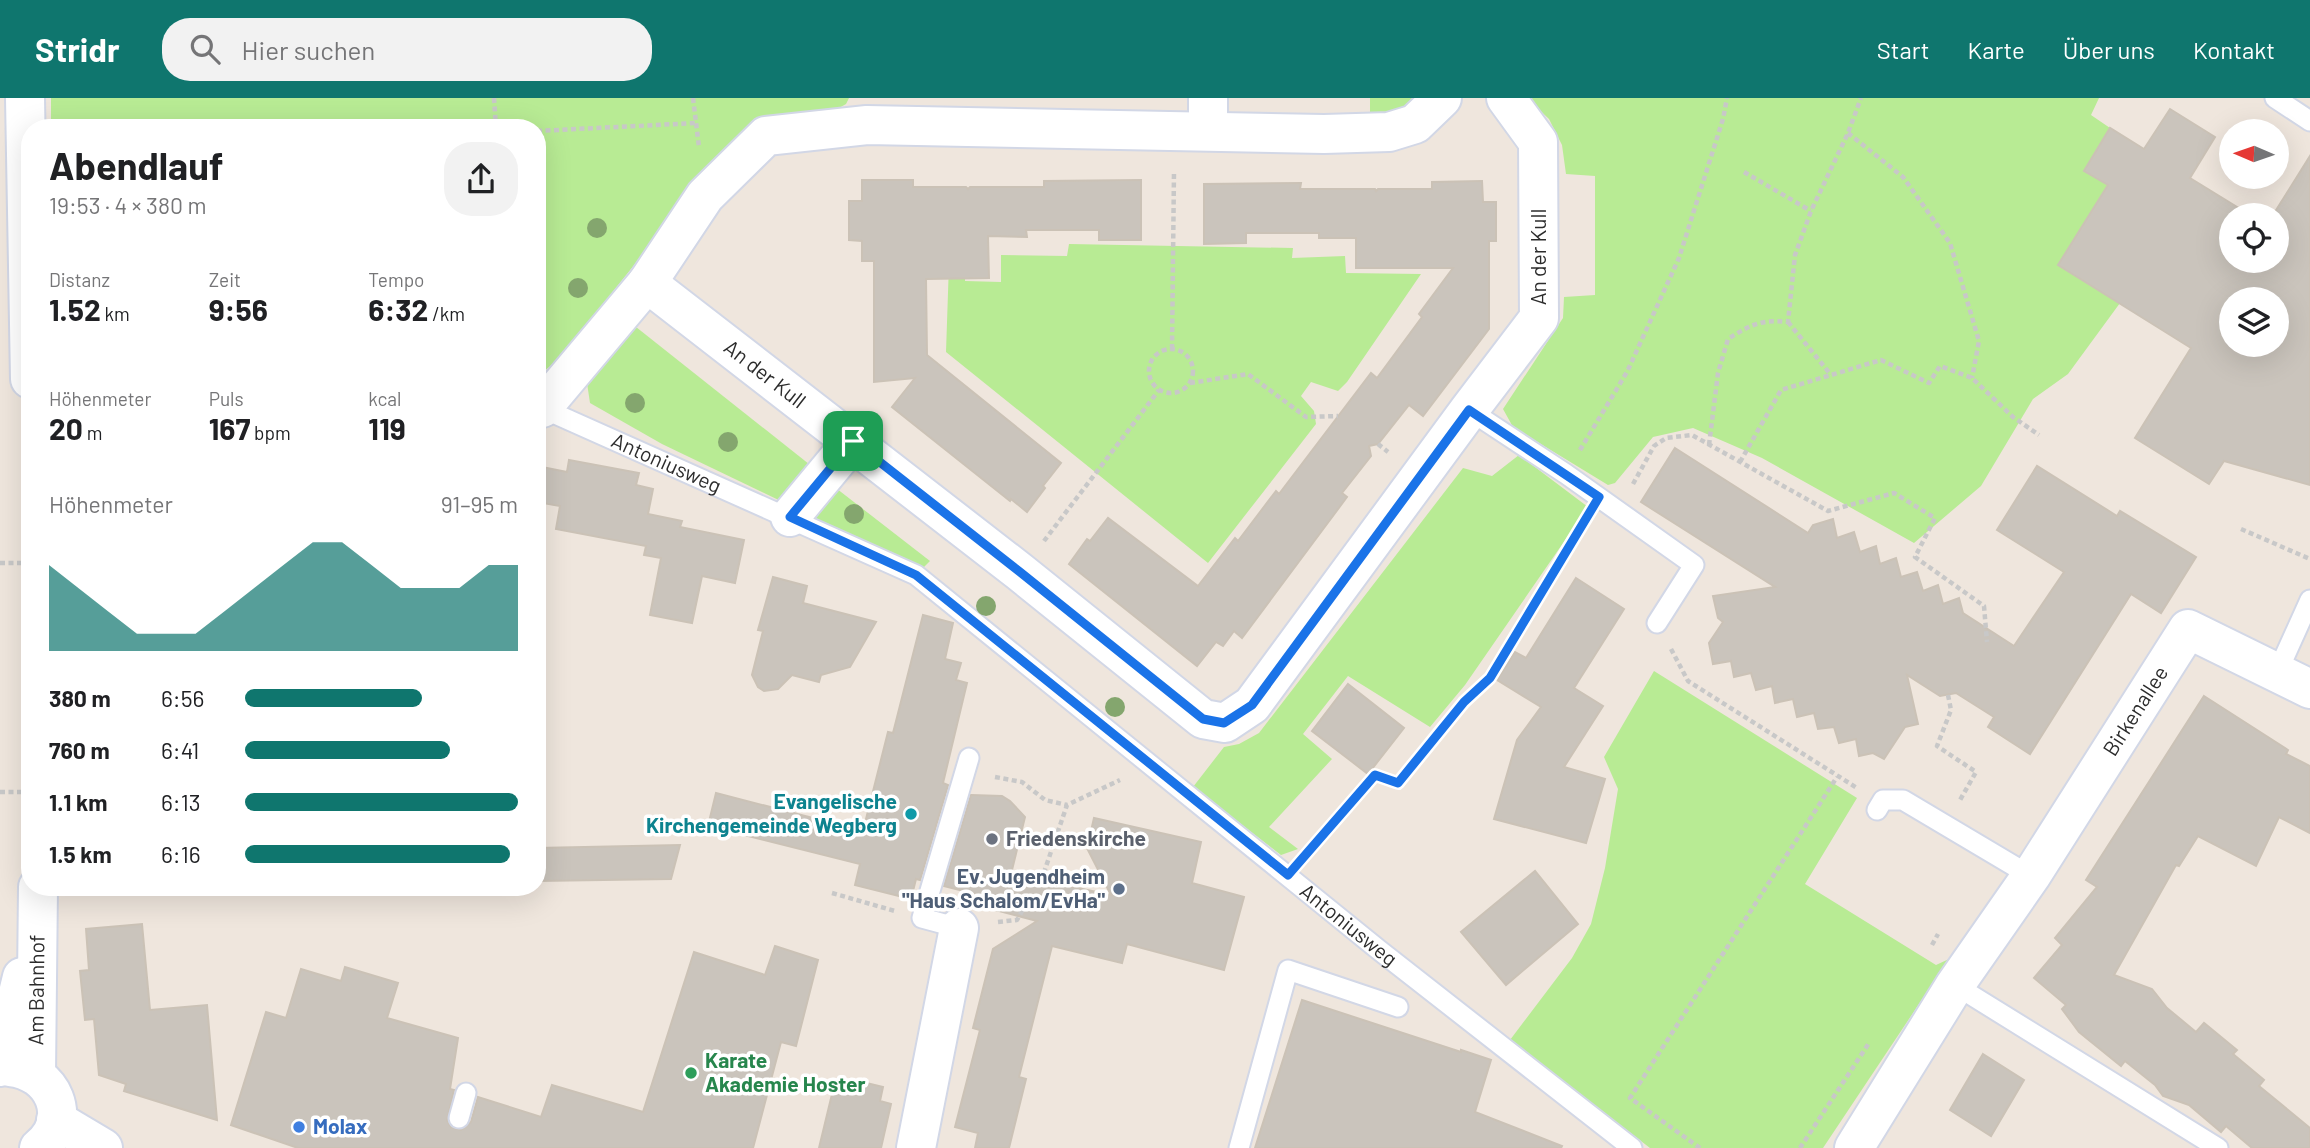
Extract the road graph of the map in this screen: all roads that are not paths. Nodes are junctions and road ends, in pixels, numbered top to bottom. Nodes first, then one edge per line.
1 (25, 98) edge
2 (1442, 98) edge
3 (1506, 98) edge
4 (2275, 98) edge
5 (867, 112) edge
6 (25, 119) edge
7 (1196, 120) edge
8 (2310, 121) edge
9 (647, 283) junction
10 (546, 402) edge
11 (1469, 410) junction
12 (546, 412) edge
13 (853, 441) junction
14 (790, 517) junction
15 (2310, 600) edge
16 (1657, 623) road end
17 (2294, 681) edge
18 (967, 764) road end
19 (1880, 805) road end
20 (2031, 876) junction
21 (26, 896) edge
22 (38, 897) edge
23 (959, 928) joint
24 (1955, 985) junction
25 (0, 986) edge
26 (1398, 1007) dead end
27 (12, 1070) edge
28 (466, 1093) dead end
29 (459, 1118) dead end
30 (48, 1134) edge
31 (103, 1148) edge
32 (915, 1148) edge
33 (1239, 1148) edge
34 (1632, 1148) edge
35 (1854, 1148) edge
36 (2218, 1148) edge

1 - 6 street
2 - 7 street
3 - 11 street, An der Kull
4 - 8 lane
5 - 7 street
5 - 9 street
9 - 10 street
9 - 13 street, An der Kull
11 - 13 street, An der Kull
11 - 16 lane
12 - 14 lane, Antoniusweg
13 - 14 street
14 - 34 lane, Antoniusweg
15 - 17 lane, Birkenallee
17 - 20 street, Birkenallee
18 - 23 lane
19 - 20 lane
20 - 24 street, Birkenallee
21 - 25 street, Am Bahnhof
22 - 27 street, Am Bahnhof
23 - 32 street
24 - 35 street, Birkenallee
24 - 36 lane
26 - 33 lane
27 - 30 street
28 - 29 lane
30 - 31 street

